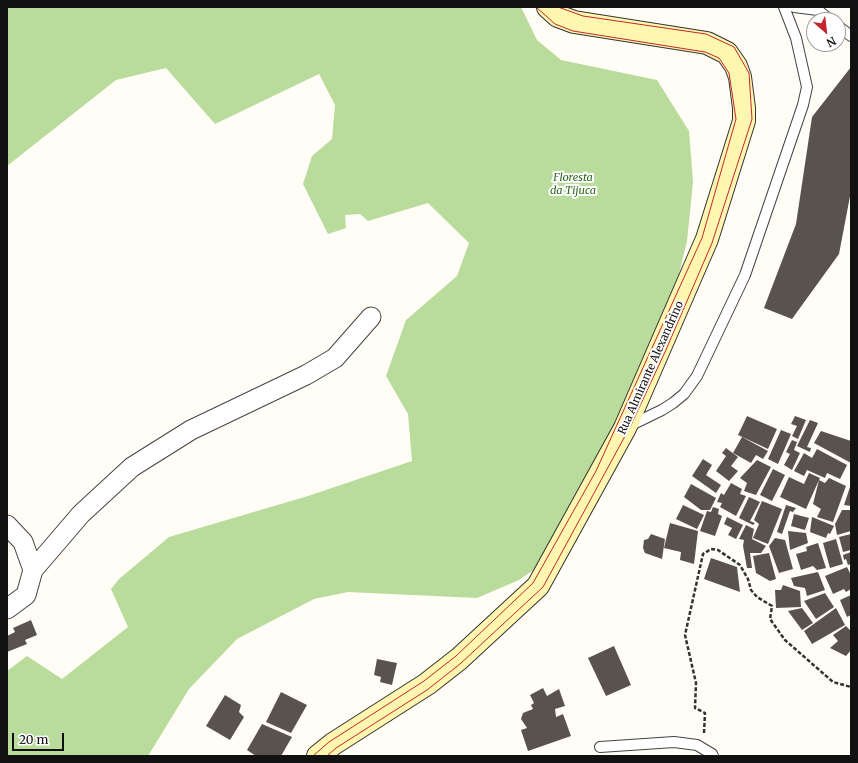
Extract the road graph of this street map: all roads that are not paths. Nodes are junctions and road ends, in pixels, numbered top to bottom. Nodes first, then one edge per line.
1 (784, 7) edge
2 (794, 7) edge
3 (550, 8) edge
4 (820, 12) edge
5 (371, 317) dead end
6 (625, 428) junction
7 (7, 525) edge
8 (33, 570) junction
9 (7, 609) edge
10 (600, 747) dead end
11 (712, 755) edge
12 (318, 756) edge

1 - 6 lane
2 - 4 lane
3 - 6 street, Rua Almirante Alexandrino
5 - 8 street
6 - 12 street, Rua Almirante Alexandrino
7 - 8 street
8 - 9 street
10 - 11 lane

